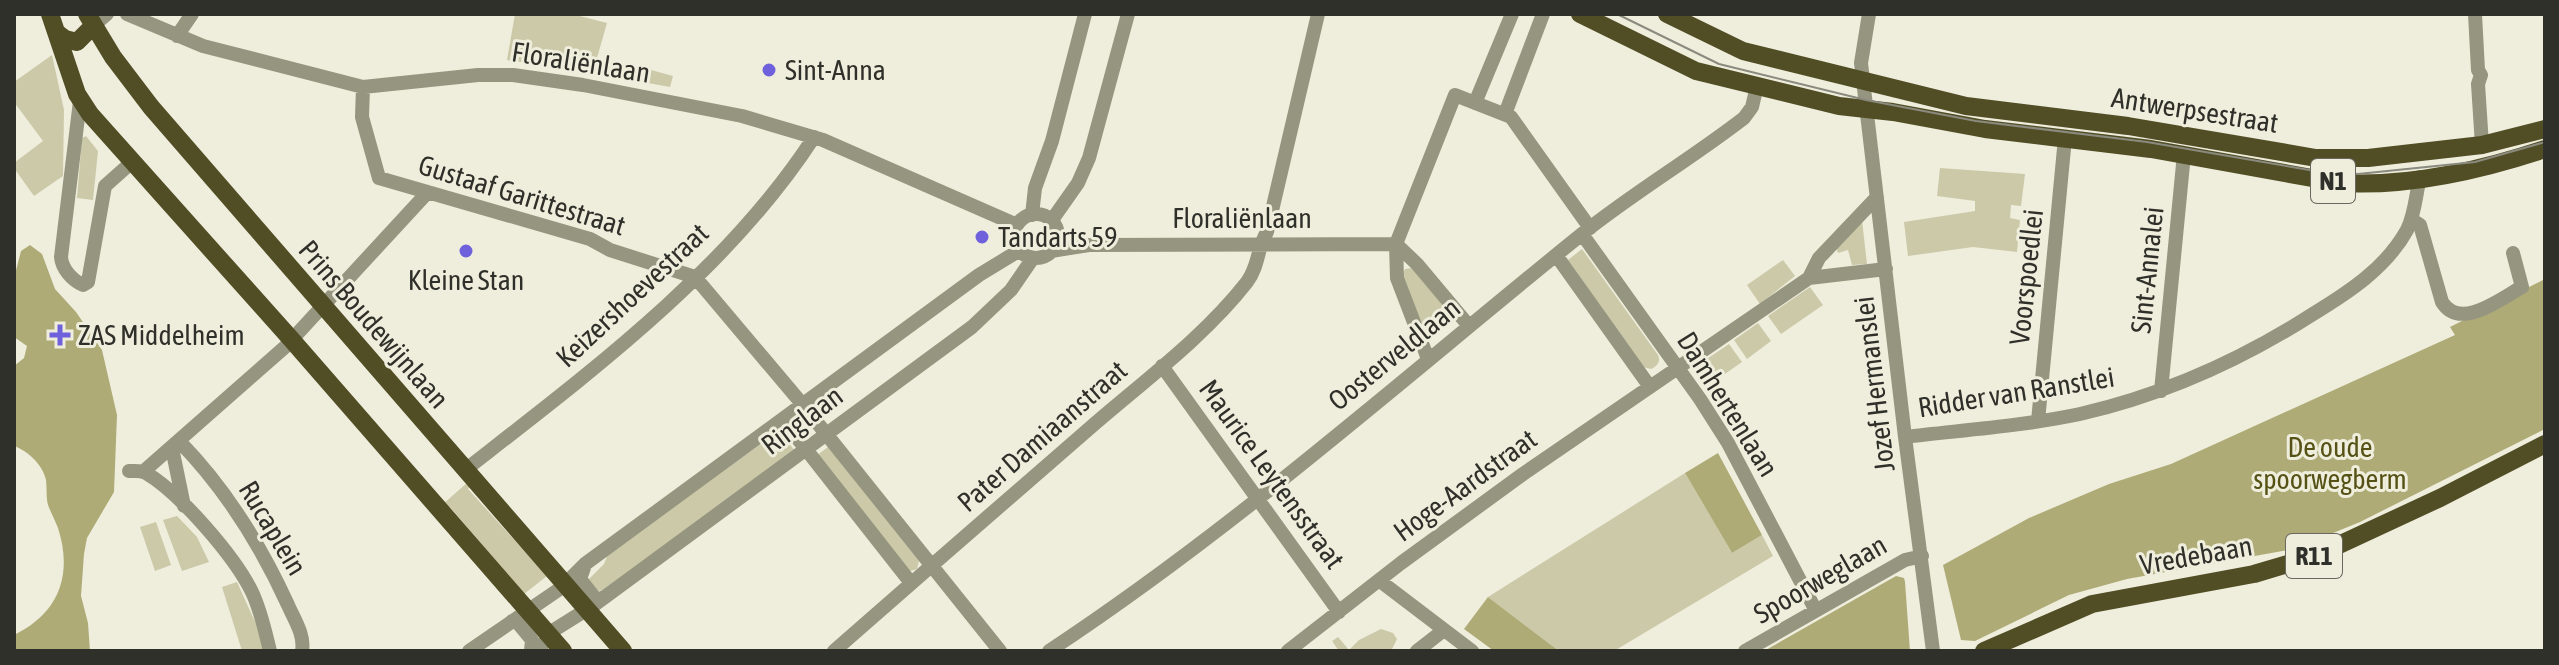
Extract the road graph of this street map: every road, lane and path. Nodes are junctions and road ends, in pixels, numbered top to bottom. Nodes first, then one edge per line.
1 (50, 14) edge
2 (127, 14) edge
3 (192, 14) edge
4 (1085, 14) edge
5 (1128, 14) edge
6 (1318, 14) edge
7 (1512, 14) edge
8 (1543, 14) edge
9 (1580, 14) edge
10 (1667, 14) edge
11 (1869, 14) edge
12 (2475, 14) edge
13 (96, 18) edge
14 (57, 33) junction
15 (177, 36) junction
16 (1864, 83) junction
17 (1757, 86) junction
18 (363, 87) junction
19 (80, 101) junction
20 (1475, 103) junction
21 (1867, 110) junction
22 (1505, 114) junction
23 (2545, 129) edge
24 (814, 137) junction
25 (2065, 138) junction
26 (2482, 145) junction
27 (2545, 149) edge
28 (2184, 154) junction
29 (132, 162) junction
30 (2420, 177) junction
31 (428, 192) junction
32 (1877, 197) junction
33 (1032, 215) junction
34 (2412, 220) junction
35 (1017, 225) junction
36 (1055, 225) junction
37 (1586, 231) junction
38 (1260, 244) junction
39 (1396, 244) junction
40 (1089, 245) junction
41 (1051, 251) junction
42 (2513, 253) dead end
43 (1027, 254) junction
44 (1556, 255) junction
45 (1886, 269) junction
46 (695, 277) junction
47 (1809, 278) junction
48 (322, 306) junction
49 (1469, 326) junction
50 (291, 339) junction
51 (1428, 359) junction
52 (1162, 366) junction
53 (1678, 370) junction
54 (1650, 387) junction
55 (2161, 391) junction
56 (803, 405) junction
57 (783, 420) junction
58 (2038, 421) junction
59 (826, 435) junction
60 (1905, 437) junction
61 (176, 444) junction
62 (2545, 444) edge
63 (806, 449) junction
64 (465, 470) junction
65 (1257, 499) junction
66 (184, 506) junction
67 (1922, 556) junction
68 (585, 564) junction
69 (932, 565) junction
70 (1380, 581) junction
71 (911, 583) junction
72 (565, 584) junction
73 (594, 604) junction
74 (1815, 609) junction
75 (1339, 612) junction
76 (519, 615) junction
77 (1444, 630) junction
78 (550, 636) junction
79 (1307, 645) edge
80 (618, 650) edge
81 (270, 651) edge
82 (302, 651) edge
83 (469, 651) edge
84 (532, 651) edge
85 (563, 651) edge
86 (834, 651) edge
87 (1000, 651) edge
88 (1049, 651) edge
89 (1288, 651) edge
90 (1417, 651) edge
91 (1472, 651) edge
92 (1745, 651) edge
93 (1933, 651) edge
94 (1984, 651) edge

1 - 14 main road
2 - 15 street, Floraliënlaan
3 - 15 street
4 - 33 street
5 - 36 street
6 - 38 street, Pater Damiaanstraat
7 - 20 street
8 - 22 street
9 - 17 main road, Antwerpsestraat / N1
10 - 16 main road, N1
11 - 16 street
12 - 26 street
13 - 14 main road, Prins Boudewijnlaan
13 - 48 main road, Prins Boudewijnlaan
14 - 19 main road
15 - 18 street, Floraliënlaan
16 - 21 street
16 - 26 main road, Antwerpsestraat / N1
17 - 21 main road, Antwerpsestraat / N1
17 - 37 street, Oosterveldlaan
18 - 24 street, Floraliënlaan
18 - 31 street, Gustaaf Garittestraat
19 - 29 main road
19 - 29 street
20 - 22 street, Damhertenlaan
20 - 39 street
21 - 25 main road, Antwerpsestraat / N1
21 - 32 street, Jozef Hermanslei
22 - 37 street, Damhertenlaan
23 - 26 main road, Antwerpsestraat / N1
24 - 35 street, Floraliënlaan
24 - 46 street, Keizershoevestraat
25 - 28 main road, Antwerpsestraat / N1
25 - 58 street, Voorspoedlei
27 - 30 main road, Antwerpsestraat / N1
28 - 30 main road, Antwerpsestraat / N1
28 - 55 street, Sint-Annalei
29 - 50 main road
30 - 34 street, Ridder van Ranstlei
31 - 46 street, Gustaaf Garittestraat
31 - 48 street
32 - 45 street, Jozef Hermanslei
32 - 47 street
33 - 35 street
33 - 36 street
34 - 42 street
34 - 55 street, Ridder van Ranstlei
35 - 43 street
36 - 40 street, Floraliënlaan
36 - 41 street
37 - 44 street, Oosterveldlaan
37 - 53 street, Damhertenlaan
38 - 39 street, Floraliënlaan
38 - 40 street, Floraliënlaan
38 - 52 street, Pater Damiaanstraat
39 - 49 street
39 - 51 street
40 - 41 street, Floraliënlaan
41 - 43 street, Ringlaan
43 - 56 street, Ringlaan
43 - 59 street, Ringlaan
44 - 49 street, Oosterveldlaan
44 - 54 street, Damhertenlaan
45 - 47 street
45 - 60 street, Jozef Hermanslei
46 - 56 street
46 - 64 street, Keizershoevestraat
47 - 53 street, Hoge-Aardstraat
48 - 50 street
48 - 64 main road, Prins Boudewijnlaan
49 - 51 street, Oosterveldlaan
50 - 61 street
50 - 76 main road
51 - 65 street, Oosterveldlaan
52 - 65 street, Maurice Leytensstraat
52 - 69 street, Pater Damiaanstraat
53 - 54 street, Hoge-Aardstraat
53 - 74 street, Damhertenlaan
54 - 70 street, Hoge-Aardstraat
55 - 58 street, Ridder van Ranstlei
56 - 57 street, Ringlaan
56 - 59 street
57 - 63 street
57 - 68 street, Ringlaan
58 - 60 street, Ridder van Ranstlei
59 - 63 street, Ringlaan
59 - 69 street
60 - 67 street, Jozef Hermanslei
61 - 66 street
61 - 66 street, Rucaplein
61 - 82 street, Rucaplein
62 - 94 main road, Vredebaan / R11
63 - 71 street
63 - 73 street, Ringlaan
64 - 72 main road, Prins Boudewijnlaan
65 - 75 street, Maurice Leytensstraat
65 - 88 street, Oosterveldlaan
66 - 81 street, Rucaplein
67 - 74 street, Spoorweglaan
67 - 93 street, Jozef Hermanslei
68 - 72 street, Ringlaan
68 - 73 street
69 - 71 street, Pater Damiaanstraat
69 - 87 street
70 - 75 street, Hoge-Aardstraat
70 - 77 street
71 - 86 street, Pater Damiaanstraat
72 - 73 main road, Prins Boudewijnlaan
72 - 76 street, Ringlaan
73 - 78 street, Ringlaan
73 - 80 main road, Prins Boudewijnlaan
74 - 92 street, Spoorweglaan
75 - 79 street, Hoge-Aardstraat
76 - 78 main road
76 - 83 street, Ringlaan
76 - 84 street
77 - 90 street
77 - 91 street
78 - 84 street, Ringlaan
78 - 85 main road
79 - 89 street, Hoge-Aardstraat

